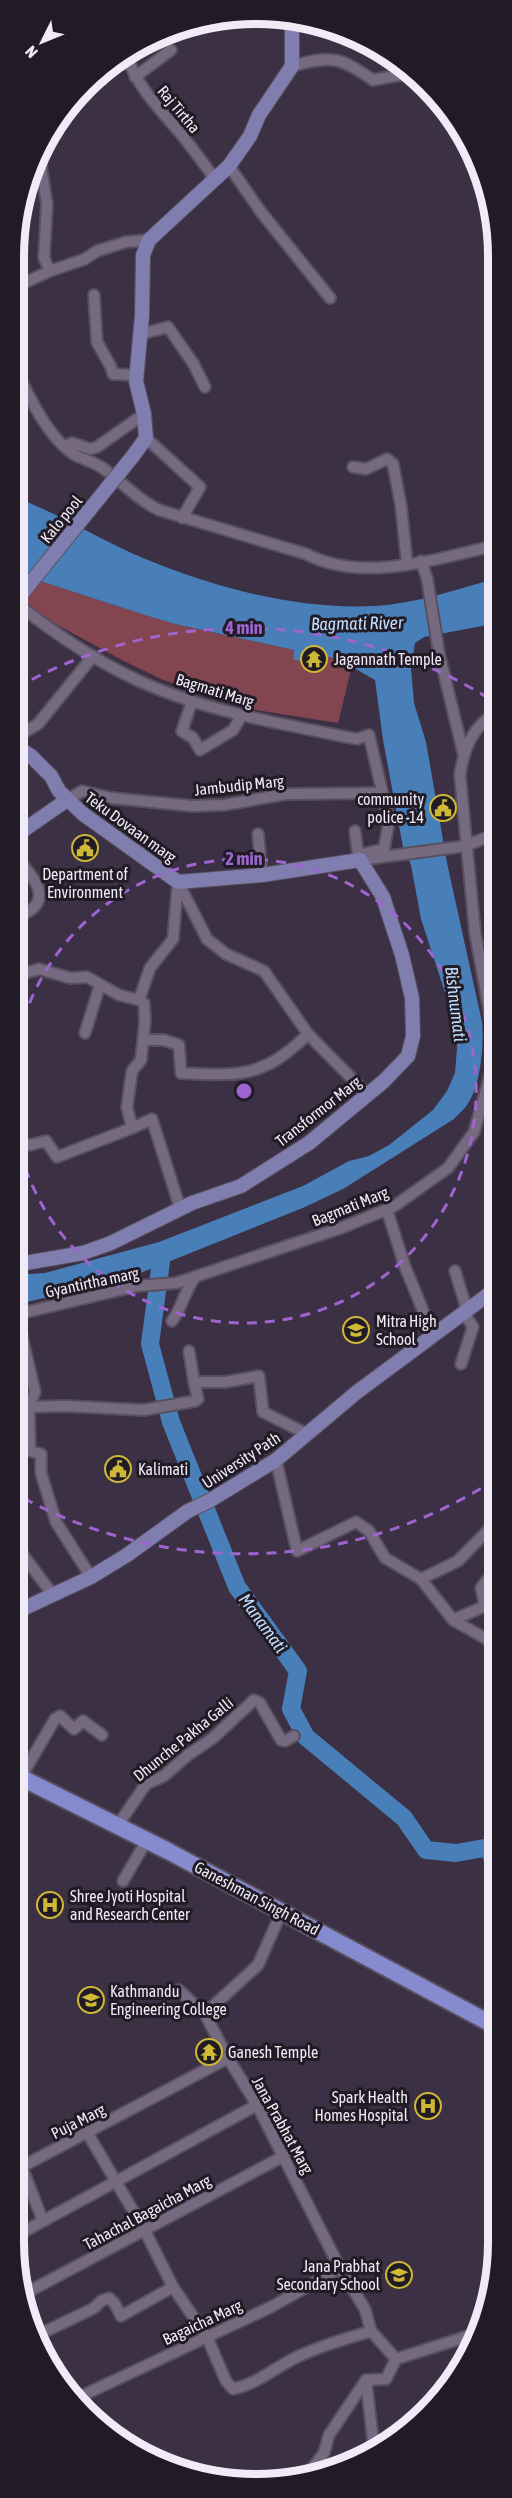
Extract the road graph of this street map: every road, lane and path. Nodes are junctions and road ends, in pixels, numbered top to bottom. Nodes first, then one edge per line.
1 (292, 27) edge
2 (171, 50) dead end
3 (129, 62) edge
4 (292, 66) junction
5 (401, 75) edge
6 (135, 76) junction
7 (229, 166) junction
8 (41, 169) edge
9 (215, 178) junction
10 (149, 240) junction
11 (50, 271) junction
12 (24, 283) edge
13 (94, 295) dead end
14 (330, 298) dead end
15 (141, 334) junction
16 (137, 366) junction
17 (24, 386) edge
18 (205, 387) dead end
19 (144, 414) junction
20 (146, 438) junction
21 (65, 447) junction
22 (353, 467) dead end
23 (182, 518) junction
24 (488, 547) edge
25 (421, 561) junction
26 (406, 563) junction
27 (24, 591) edge
28 (24, 609) edge
29 (93, 656) junction
30 (192, 701) junction
31 (242, 715) junction
32 (488, 719) edge
33 (24, 733) edge
34 (24, 752) edge
35 (463, 752) junction
36 (382, 793) junction
37 (67, 800) junction
38 (24, 830) edge
39 (355, 831) dead end
40 (258, 834) dead end
41 (488, 837) edge
42 (465, 846) junction
43 (359, 858) junction
44 (24, 867) edge
45 (262, 875) junction
46 (178, 882) junction
47 (24, 915) edge
48 (24, 973) edge
49 (100, 985) junction
50 (488, 997) edge
51 (139, 1000) junction
52 (85, 1033) dead end
53 (308, 1034) junction
54 (144, 1040) junction
55 (488, 1083) edge
56 (367, 1094) junction
57 (132, 1128) junction
58 (24, 1144) edge
59 (180, 1208) junction
60 (387, 1209) junction
61 (24, 1263) edge
62 (455, 1271) dead end
63 (195, 1277) junction
64 (176, 1283) joint
65 (488, 1294) edge
66 (465, 1311) junction
67 (24, 1313) edge
68 (172, 1322) dead end
69 (433, 1335) junction
70 (24, 1347) edge
71 (189, 1351) dead end
72 (461, 1364) dead end
73 (194, 1382) junction
74 (29, 1407) junction
75 (307, 1434) junction
76 (276, 1460) junction
77 (488, 1530) edge
78 (24, 1556) edge
79 (91, 1577) junction
80 (421, 1579) junction
81 (488, 1579) edge
82 (53, 1595) junction
83 (24, 1608) edge
84 (453, 1620) junction
85 (488, 1640) edge
86 (102, 1735) dead end
87 (294, 1736) dead end
88 (24, 1767) edge
89 (24, 1779) edge
90 (118, 1825) junction
91 (147, 1840) junction
92 (123, 1881) dead end
93 (281, 1913) junction
94 (179, 1990) dead end
95 (209, 2015) junction
96 (488, 2022) edge
97 (228, 2058) junction
98 (258, 2105) junction
99 (88, 2134) junction
100 (284, 2156) junction
101 (24, 2168) edge
102 (24, 2173) edge
103 (115, 2181) junction
104 (43, 2221) junction
105 (24, 2231) edge
106 (145, 2231) junction
107 (340, 2268) junction
108 (173, 2287) junction
109 (29, 2291) edge
110 (371, 2331) junction
111 (43, 2333) edge
112 (468, 2336) edge
113 (207, 2337) junction
114 (464, 2337) junction
115 (465, 2342) edge
116 (396, 2359) junction
117 (366, 2380) junction
118 (82, 2395) edge
119 (373, 2442) edge
120 (311, 2467) edge

1 - 4 main road
2 - 6 street
3 - 6 street, Raj Tirtha
4 - 5 street
4 - 7 main road
6 - 9 street, Raj Tirtha
7 - 9 main road
7 - 14 street
8 - 11 street
9 - 10 main road
10 - 11 street
10 - 15 main road
11 - 12 street
13 - 16 street
15 - 16 main road
15 - 18 street
16 - 19 main road
17 - 21 street
19 - 20 main road
19 - 21 street
20 - 23 street
20 - 27 main road, Kalo pool, bridge
21 - 23 street
22 - 26 street
23 - 26 street
24 - 25 street
25 - 26 street
25 - 35 street
28 - 29 street, Bagmati Marg
29 - 30 street, Bagmati Marg
29 - 33 street
30 - 31 street, Bagmati Marg
30 - 31 street
31 - 36 street, Bagmati Marg
32 - 35 street, Bagmati Marg
34 - 37 main road, Teku Dovaan marg
35 - 42 street, Bagmati Marg
36 - 37 street, Jambudip Marg
36 - 43 street
37 - 38 main road
37 - 46 main road, Teku Dovaan marg
39 - 43 street
40 - 45 street
41 - 42 street
42 - 43 street, Teku Dovaan marg
42 - 50 street, Bagmati Marg
43 - 45 main road, Teku Dovaan marg
43 - 56 main road, Transformor Marg
44 - 47 street
45 - 46 main road, Teku Dovaan marg
46 - 51 street
46 - 53 street
48 - 49 street
49 - 51 street
49 - 52 street
51 - 54 street
53 - 54 street
53 - 56 street
54 - 57 street
55 - 60 street, Bagmati Marg
56 - 59 main road, Transformor Marg
57 - 58 street
57 - 59 street
59 - 61 main road, Transformor Marg
60 - 63 street, Bagmati Marg
60 - 69 street
62 - 66 street
63 - 64 street, Bagmati Marg
63 - 68 street
64 - 67 street, Gyantirtha marg
65 - 66 main road, University Path
66 - 69 main road, University Path
66 - 72 street
69 - 75 main road, University Path
70 - 74 street
71 - 73 street
73 - 74 street
73 - 75 street
74 - 79 street
75 - 76 main road, University Path
76 - 79 main road, University Path
76 - 80 street
77 - 80 street
78 - 82 street
79 - 82 main road, University Path
80 - 84 street
81 - 84 street
82 - 83 main road, University Path
84 - 85 street
86 - 88 street
87 - 90 street, Dhunche Pakha Galli
89 - 90 highway, Ganeshman Singh Road
90 - 91 highway, Ganeshman Singh Road
91 - 92 street
91 - 93 highway, Ganeshman Singh Road
93 - 95 street
93 - 96 highway, Ganeshman Singh Road
94 - 95 street
95 - 97 street, Jana Prabhat Marg
97 - 98 street, Jana Prabhat Marg
97 - 99 street, Puja Marg
98 - 100 street, Jana Prabhat Marg
98 - 103 street
99 - 101 street, Puja Marg
99 - 103 street
100 - 106 street, Tahachal Bagaicha Marg
100 - 107 street, Jana Prabhat Marg
102 - 104 street, Puja Marg
103 - 104 street
103 - 106 street
104 - 105 street
106 - 108 street
106 - 109 street, Tahachal Bagaicha Marg
107 - 110 street, Jana Prabhat Marg
107 - 113 street, Bagaicha Marg
108 - 111 street
108 - 113 street
110 - 113 street
110 - 116 street, Jana Prabhat Marg
112 - 114 street
113 - 118 street, Bagaicha Marg
114 - 115 street
114 - 116 street
116 - 117 street
117 - 119 street
117 - 120 street

